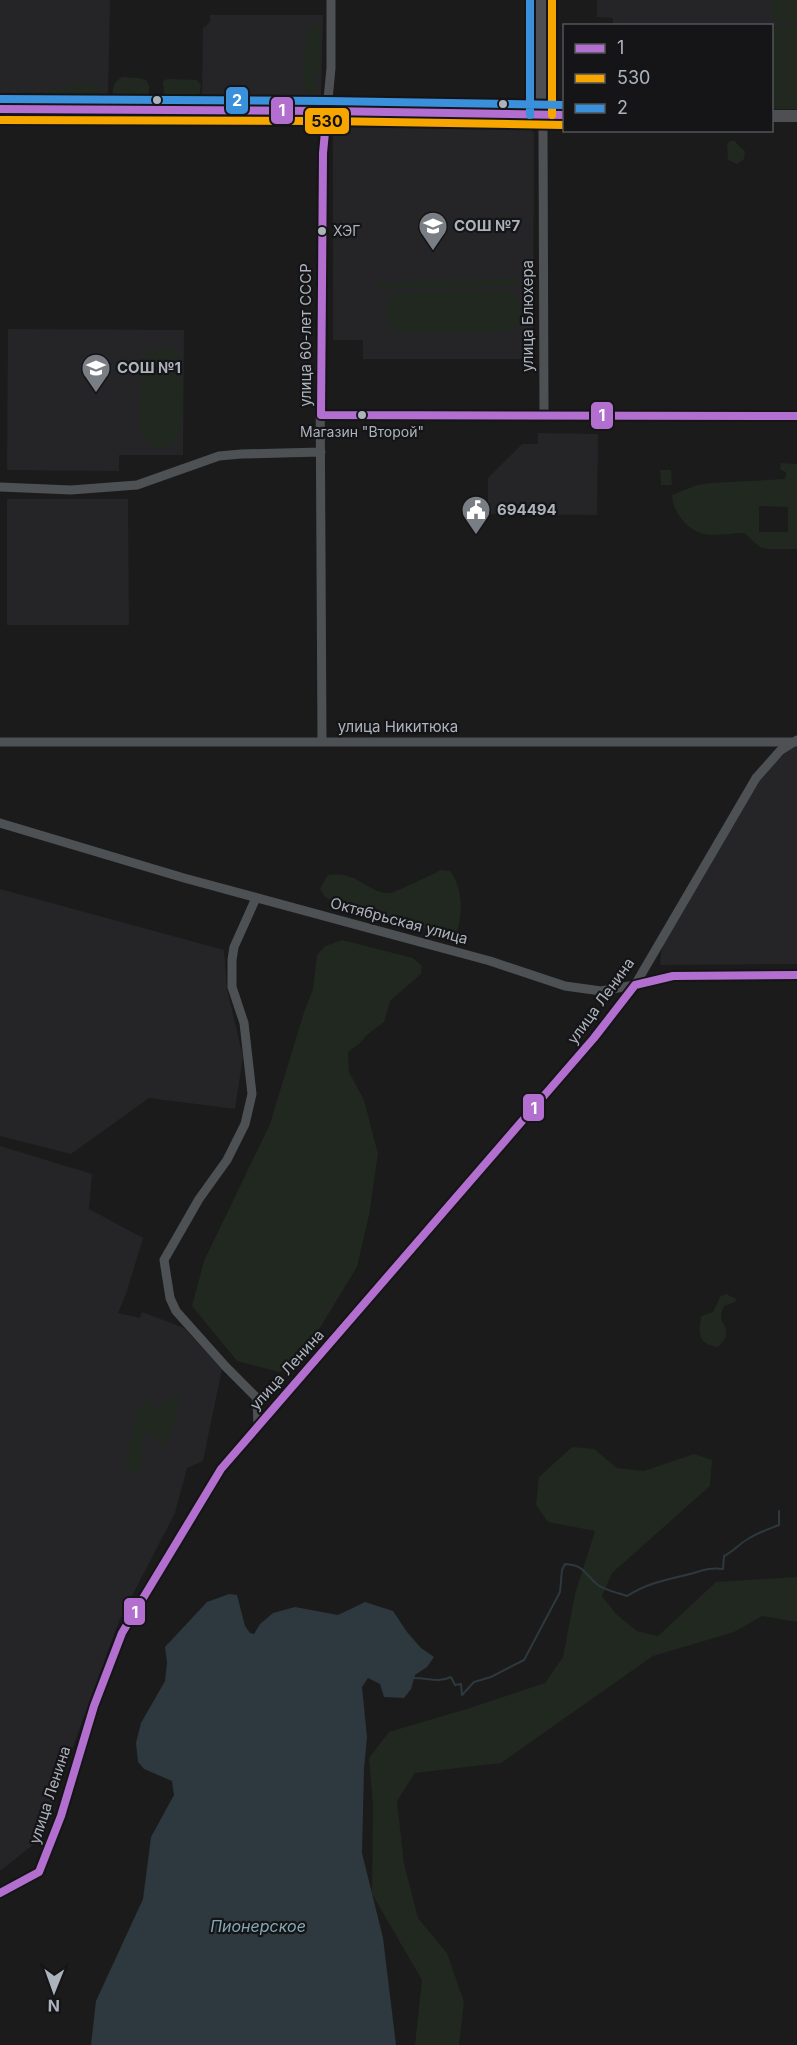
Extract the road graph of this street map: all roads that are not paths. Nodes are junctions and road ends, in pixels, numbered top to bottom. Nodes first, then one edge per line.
1 (331, 0) edge
2 (541, 0) edge
3 (0, 109) edge
4 (327, 111) junction
5 (541, 115) junction
6 (563, 115) edge
7 (773, 116) edge
8 (797, 116) edge
9 (321, 416) junction
10 (544, 416) junction
11 (797, 416) edge
12 (321, 452) junction
13 (0, 487) edge
14 (797, 741) edge
15 (0, 742) edge
16 (322, 742) junction
17 (0, 823) edge
18 (255, 898) junction
19 (797, 975) edge
20 (635, 985) junction
21 (257, 1398) junction
22 (278, 1402) junction
23 (258, 1426) junction
24 (0, 1893) edge

1 - 4 street, улица 60-лет СССР
2 - 5 street, улица Блюхера
3 - 4 street
4 - 5 street
4 - 9 street, улица 60-лет СССР
5 - 6 street
5 - 10 street, улица Блюхера
7 - 8 street
9 - 10 street
9 - 12 street, улица 60-лет СССР
10 - 11 street
12 - 13 street
12 - 16 street, улица 60-лет СССР
14 - 16 street, улица Никитюка
14 - 20 street, улица Ленина
15 - 16 street, улица Никитюка
17 - 18 street, Октябрьская улица
18 - 20 street, Октябрьская улица
18 - 21 street
19 - 20 street, Октябрьская улица
20 - 22 street, улица Ленина
21 - 22 street
21 - 23 street
22 - 23 street, улица Ленина
23 - 24 street, улица Ленина

